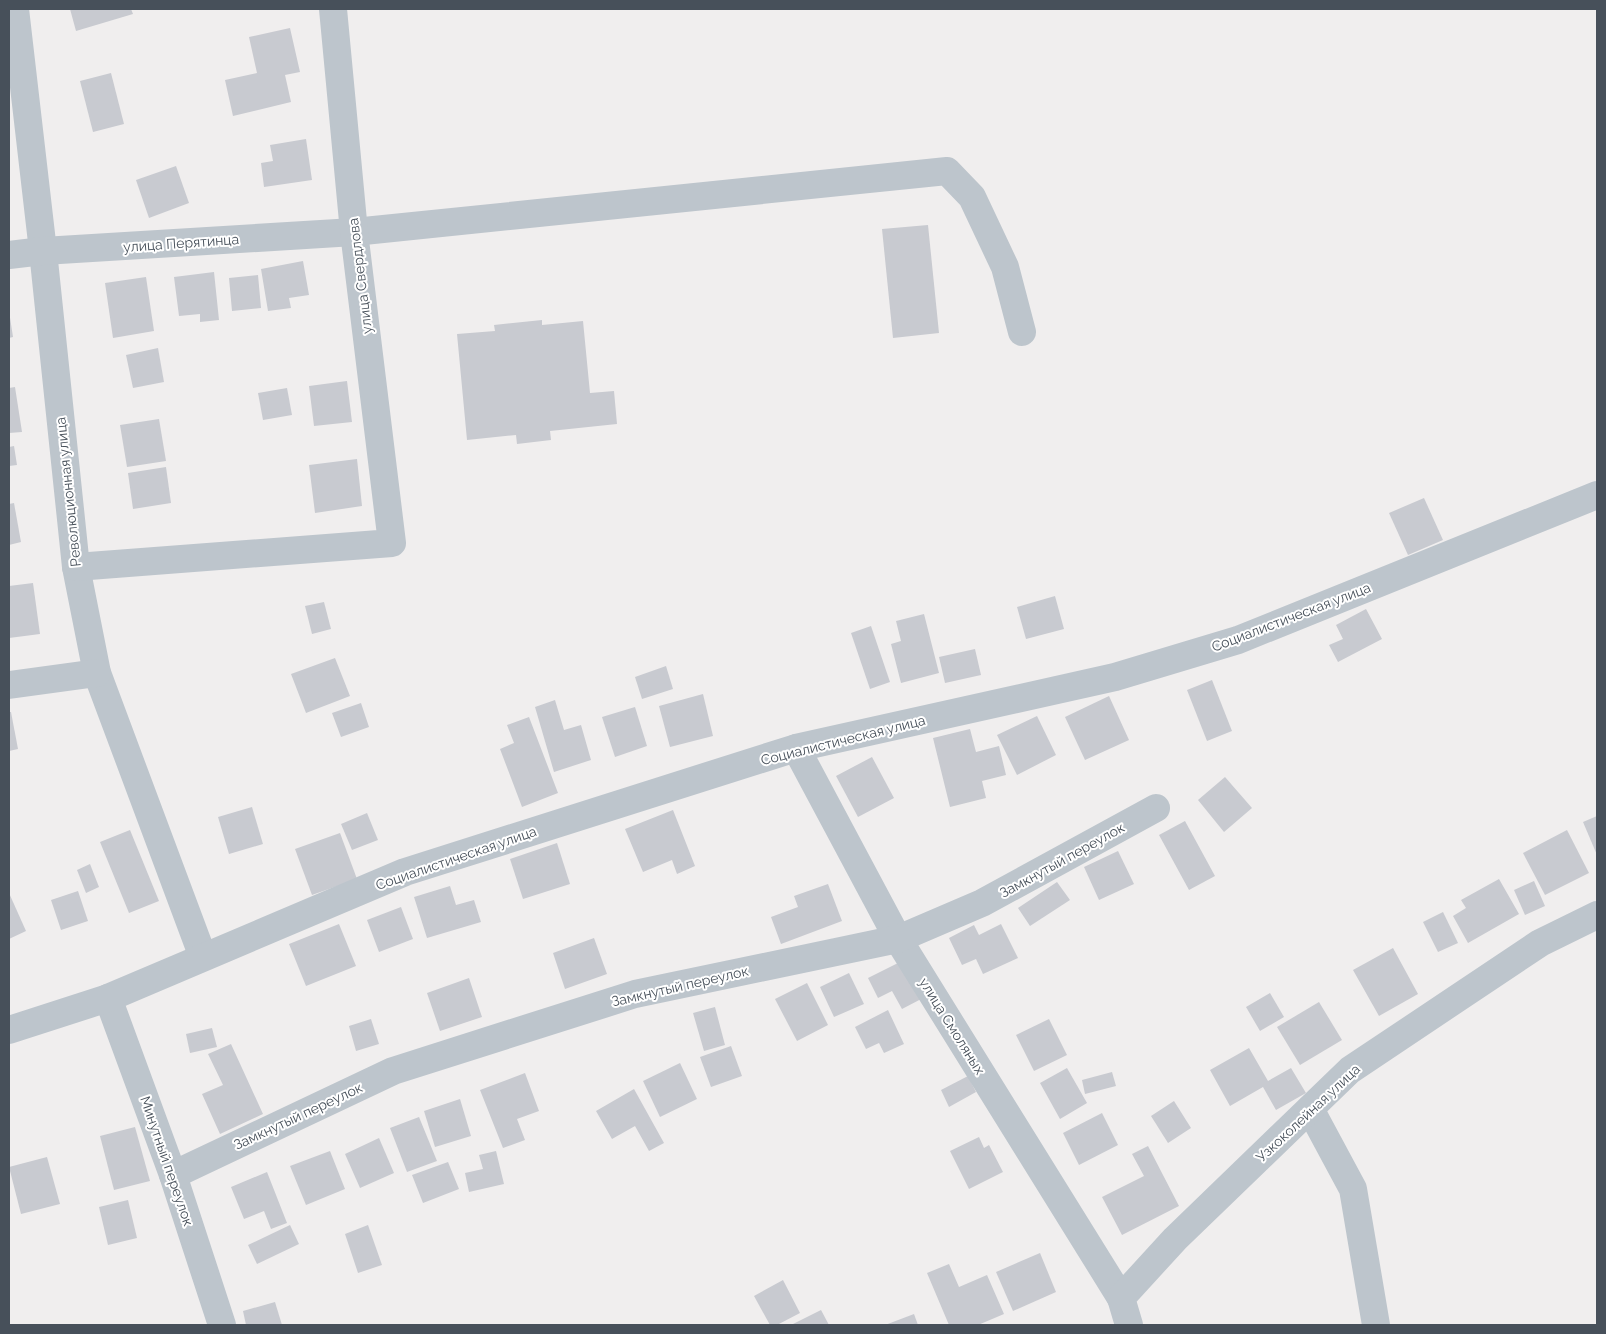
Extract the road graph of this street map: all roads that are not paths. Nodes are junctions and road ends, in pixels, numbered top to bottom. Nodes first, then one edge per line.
1 (15, 9) edge
2 (332, 9) edge
3 (354, 232) junction
4 (43, 251) junction
5 (9, 255) edge
6 (1022, 332) dead end
7 (1597, 495) edge
8 (76, 567) junction
9 (97, 673) junction
10 (9, 685) edge
11 (796, 748) junction
12 (1156, 808) dead end
13 (1597, 915) edge
14 (898, 939) junction
15 (203, 957) junction
16 (108, 998) junction
17 (9, 1030) edge
18 (1310, 1109) junction
19 (173, 1175) junction
20 (1121, 1298) junction
21 (222, 1325) edge
22 (1129, 1325) edge
23 (1376, 1325) edge

1 - 4 street, Революционная улица
2 - 3 street, улица Свердлова
3 - 4 street, улица Перятинца
3 - 6 street, улица Перятинца
3 - 8 street, улица Свердлова
4 - 5 street, улица Перятинца
4 - 8 street, Революционная улица
7 - 11 street, Социалистическая улица
8 - 9 street, Революционная улица
9 - 10 street
9 - 15 street, Революционная улица
11 - 14 street, улица Смоляных
11 - 15 street, Социалистическая улица
12 - 14 street, Замкнутый переулок
13 - 18 street, Узкоколейная улица
14 - 19 street, Замкнутый переулок
14 - 20 street, улица Смоляных
15 - 16 street, Социалистическая улица
16 - 17 street, Социалистическая улица
16 - 19 street, Минутный переулок
18 - 20 street, Узкоколейная улица
18 - 23 street
19 - 21 street, Минутный переулок
20 - 22 street

